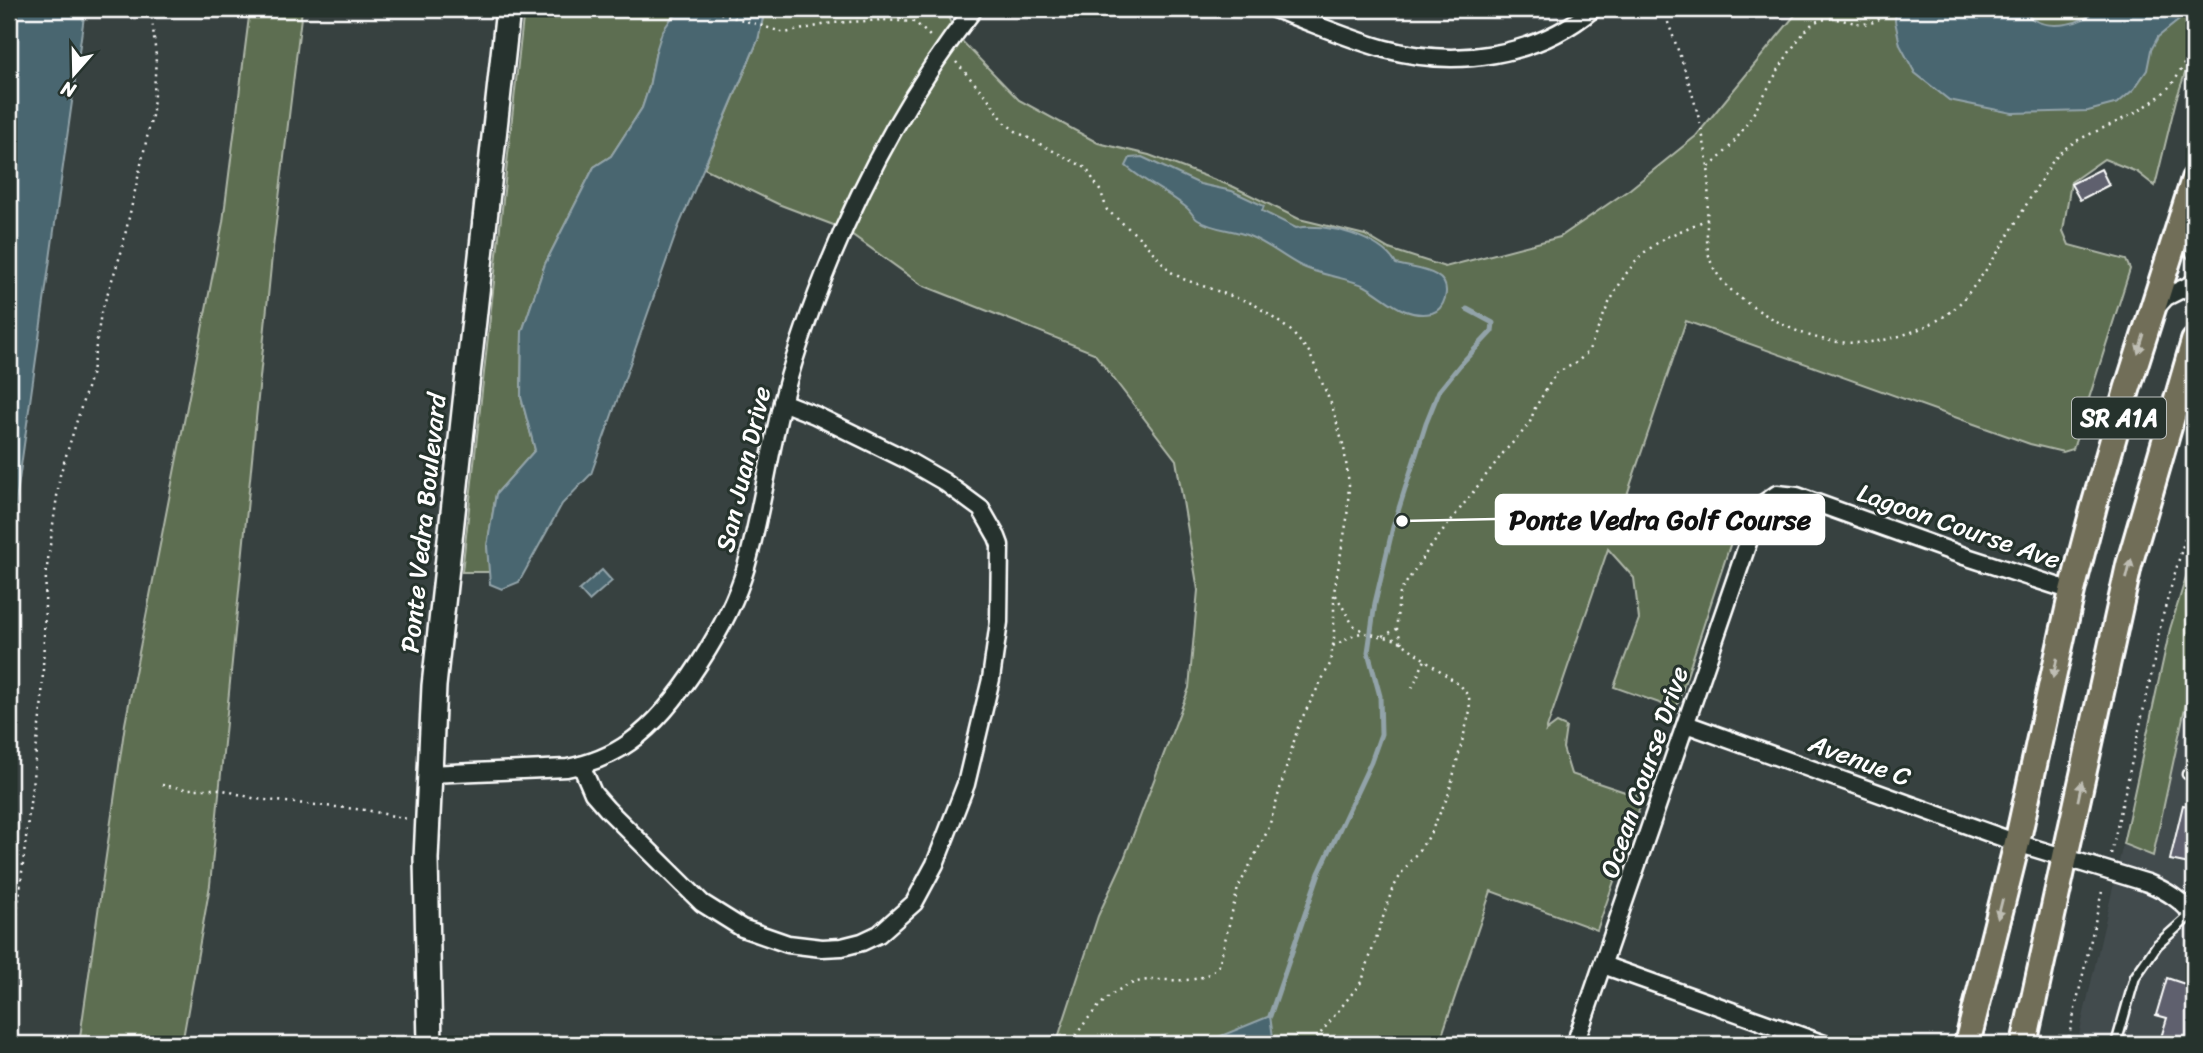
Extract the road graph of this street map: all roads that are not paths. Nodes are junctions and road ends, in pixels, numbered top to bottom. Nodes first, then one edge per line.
1 (508, 9) edge
2 (974, 9) edge
3 (1274, 9) edge
4 (1593, 9) edge
5 (2194, 178) edge
6 (2184, 209) junction
7 (2194, 251) edge
8 (2194, 283) edge
9 (2151, 314) junction
10 (2194, 341) edge
11 (782, 402) junction
12 (1758, 514) joint
13 (2072, 591) junction
14 (1686, 724) junction
15 (581, 765) junction
16 (429, 774) junction
17 (2017, 843) junction
18 (2065, 858) junction
19 (2194, 914) edge
20 (1603, 965) junction
21 (430, 1044) edge
22 (1575, 1044) edge
23 (1824, 1044) edge
24 (1967, 1044) edge
25 (2024, 1044) edge
26 (2116, 1044) edge

1 - 16 street, Ponte Vedra Boulevard
2 - 11 street, San Juan Drive
3 - 4 street
5 - 6 main road, SR A1A
6 - 7 street
6 - 9 main road, SR A1A
8 - 9 street
9 -> 13 main road, SR A1A
18 -> 10 main road, SR A1A
11 - 15 street, San Juan Drive
11 - 15 street
12 - 13 street, Lagoon Course Ave
12 - 14 street, Ocean Course Drive
13 -> 17 main road, SR A1A
14 - 17 street, Avenue C
14 - 20 street, Ocean Course Drive
15 - 16 street, San Juan Drive
16 - 21 street, Ponte Vedra Boulevard
17 - 18 street, Avenue C
17 -> 24 main road, SR A1A
18 - 19 street, Avenue C
18 - 25 main road, SR A1A
19 - 26 lane
20 - 22 street, Ocean Course Drive
20 - 23 street

